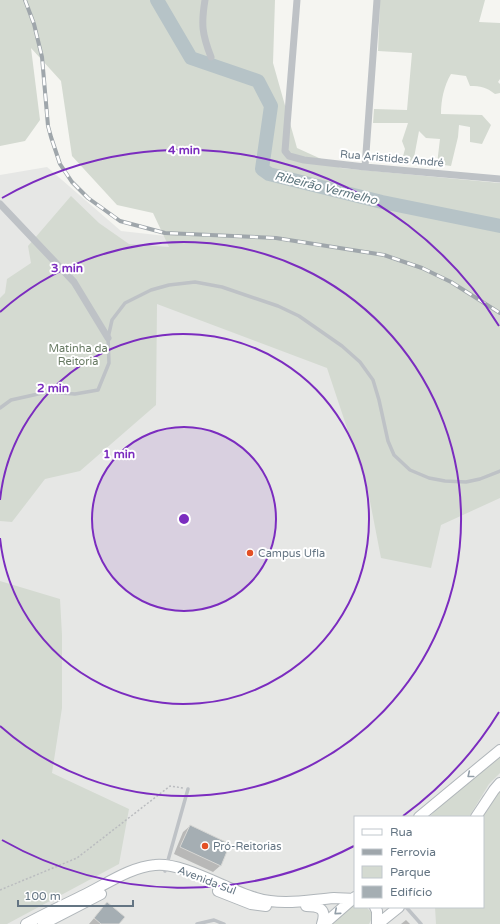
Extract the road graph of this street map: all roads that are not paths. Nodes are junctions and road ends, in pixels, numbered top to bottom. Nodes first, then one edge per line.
1 (205, 0) edge
2 (297, 0) edge
3 (377, 0) edge
4 (211, 57) dead end
5 (365, 167) junction
6 (500, 179) edge
7 (0, 204) edge
8 (108, 338) junction
9 (0, 408) edge
10 (500, 471) edge
11 (500, 750) edge
12 (497, 786) edge
13 (188, 789) road end
14 (420, 816) edge
15 (477, 816) edge
16 (166, 868) junction
17 (354, 898) edge
18 (375, 908) edge
19 (398, 908) edge
20 (407, 908) edge
21 (26, 924) edge
22 (43, 924) edge
23 (197, 924) edge
24 (224, 924) edge
25 (323, 924) edge
26 (378, 924) edge
27 (421, 924) edge

1 - 4 street
2 - 5 street, Rua Aristides André
3 - 5 street
5 - 6 street, Rua Aristides André
7 - 8 street
8 - 9 lane
8 - 10 lane
11 -> 14 street
12 - 15 street
13 - 16 lane
16 - 17 street, Avenida Sul
16 - 21 street, Avenida Sul
16 - 22 street, Avenida Sul
16 - 25 street, Avenida Sul
17 -> 25 street
18 - 26 street
19 - 26 street
20 - 27 lane
23 - 24 lane

